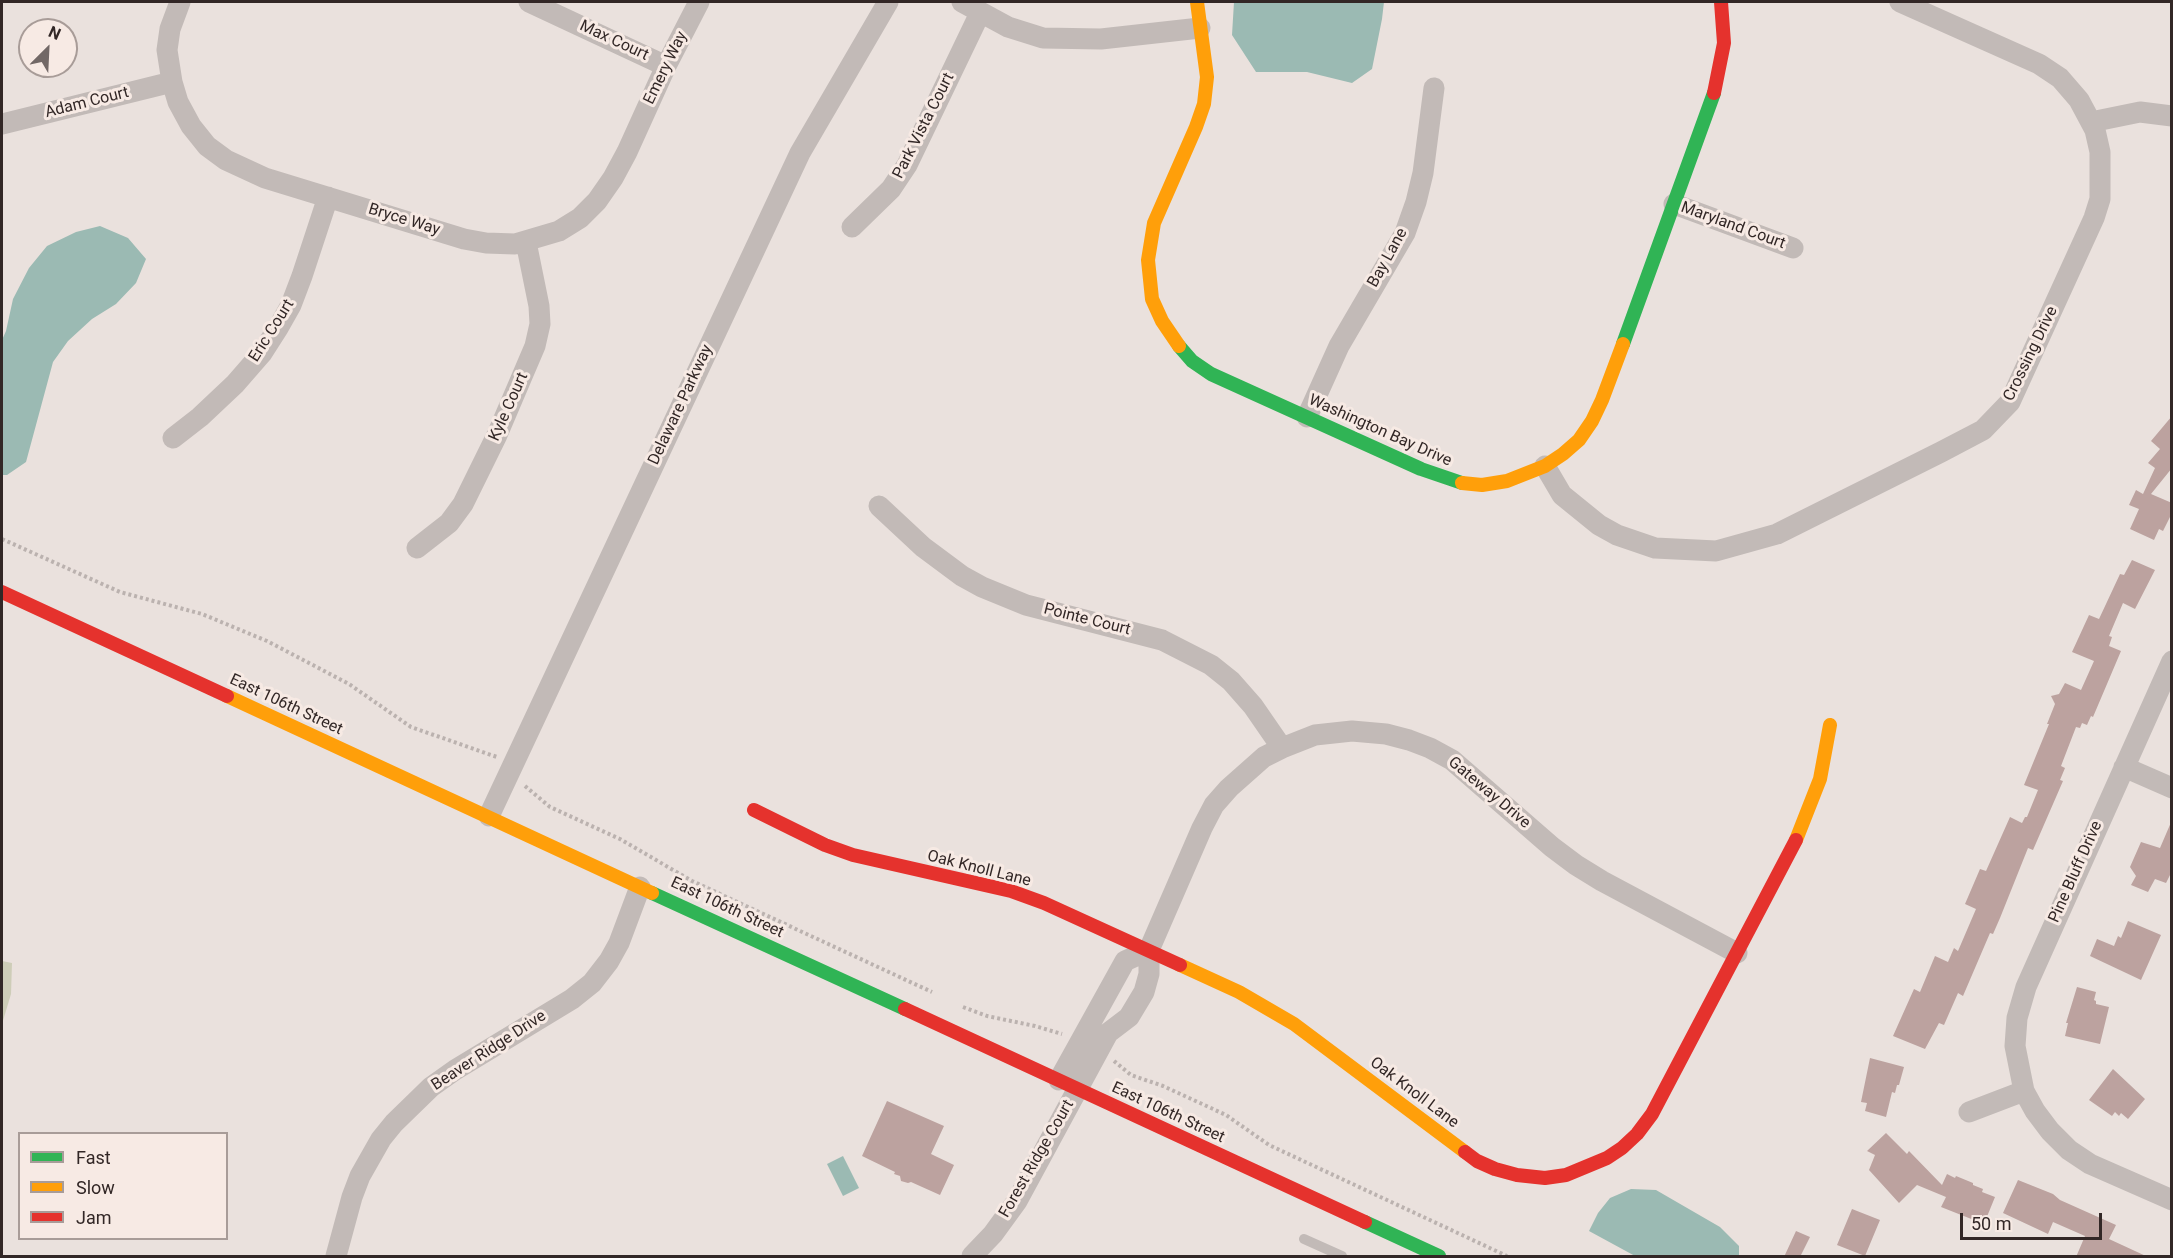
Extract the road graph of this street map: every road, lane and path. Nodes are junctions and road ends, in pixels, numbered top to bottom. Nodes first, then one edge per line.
1 (180, 2) edge
2 (529, 2) edge
3 (699, 2) edge
4 (888, 2) edge
5 (962, 2) edge
6 (1197, 2) edge
7 (1721, 2) edge
8 (1900, 2) edge
9 (980, 13) junction
10 (1200, 28) junction
11 (666, 66) junction
12 (172, 82) junction
13 (1434, 88) dead end
14 (2172, 116) edge
15 (2091, 122) junction
16 (2, 124) edge
17 (635, 135) joint
18 (328, 197) junction
19 (1674, 204) junction
20 (852, 227) dead end
21 (526, 242) junction
22 (1793, 248) dead end
23 (1307, 417) junction
24 (173, 438) dead end
25 (1545, 466) junction
26 (879, 506) dead end
27 (2, 539) edge
28 (417, 548) dead end
29 (2, 592) edge
30 (2172, 661) edge
31 (1830, 725) dead end
32 (1282, 748) junction
33 (498, 757) dead end
34 (2124, 767) junction
35 (521, 783) dead end
36 (2172, 788) edge
37 (754, 810) dead end
38 (489, 816) junction
39 (640, 887) junction
40 (1149, 950) junction
41 (1737, 953) junction
42 (933, 993) dead end
43 (960, 1006) dead end
44 (1089, 1047) junction
45 (1068, 1084) junction
46 (2024, 1091) junction
47 (1969, 1112) dead end
48 (2172, 1200) edge
49 (1304, 1239) dead end
50 (336, 1257) edge
51 (972, 1257) edge
52 (1342, 1257) edge
53 (1438, 1257) edge
54 (1507, 1257) edge

1 - 12 street, Bryce Way
2 - 11 street, Max Court
3 - 11 street, Emery Way
4 - 38 street, Delaware Parkway
5 - 9 street
6 - 10 street, Washington Bay Drive
7 - 19 street, Washington Bay Drive
8 - 15 street, Crossing Drive
9 - 10 street
9 - 20 street, Park Vista Court
10 - 23 street, Washington Bay Drive
11 - 17 street, Emery Way
12 - 16 street, Adam Court
12 - 18 street, Bryce Way
13 - 23 street, Bay Lane
14 - 15 street
15 - 25 street, Crossing Drive
17 - 21 street, Bryce Way
18 - 21 street, Bryce Way
18 - 24 street, Eric Court
19 - 22 street, Maryland Court
19 - 25 street, Washington Bay Drive
21 - 28 street, Kyle Court
23 - 25 street, Washington Bay Drive
26 - 32 street, Pointe Court
27 - 33 path
29 - 38 street, East 106th Street
30 - 34 street, Pine Bluff Drive
31 - 41 street, Oak Knoll Lane
32 - 40 street, Gateway Drive
32 - 41 street, Gateway Drive
34 - 36 street
34 - 46 street, Pine Bluff Drive
35 - 42 path
37 - 40 street, Oak Knoll Lane
38 - 39 street, East 106th Street
39 - 45 street, East 106th Street
39 - 50 street, Beaver Ridge Drive
40 - 41 street, Oak Knoll Lane
40 - 44 street, Gateway Drive
40 - 44 street, Gateway Drive
43 - 44 path
44 - 45 street, Gateway Drive
44 - 54 path
45 - 51 street, Forest Ridge Court
45 - 53 street, East 106th Street
46 - 47 street
46 - 48 street, Pine Bluff Drive
49 - 52 lane

